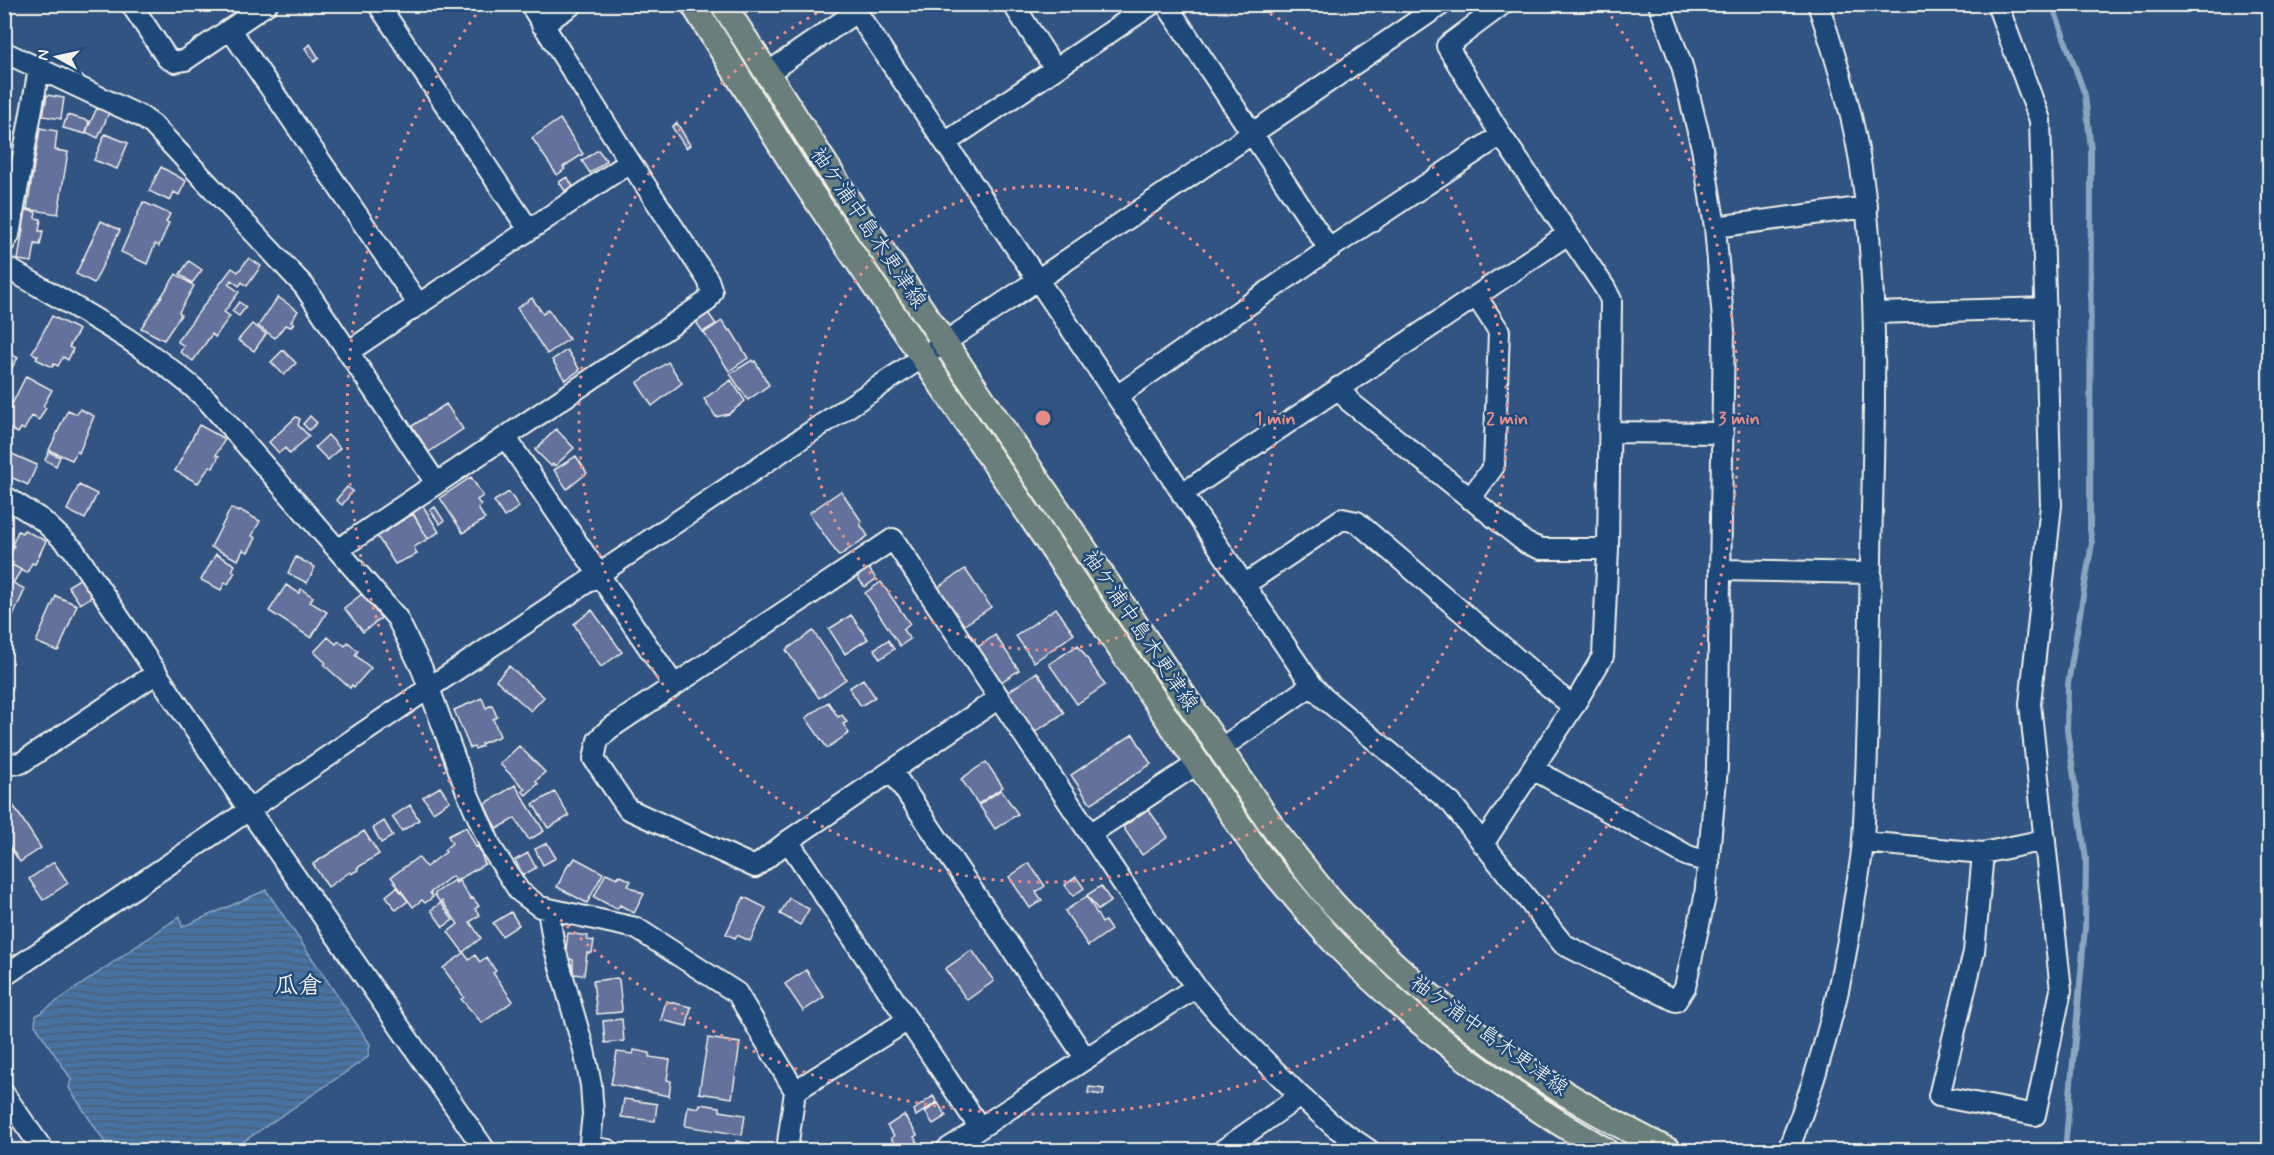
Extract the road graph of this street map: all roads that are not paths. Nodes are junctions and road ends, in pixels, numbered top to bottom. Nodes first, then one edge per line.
1 (131, 4) edge
2 (267, 4) edge
3 (378, 4) edge
4 (530, 4) edge
5 (573, 4) edge
6 (693, 4) edge
7 (723, 4) edge
8 (1013, 4) edge
9 (1152, 4) edge
10 (1166, 4) edge
11 (1442, 4) edge
12 (1503, 4) edge
13 (1659, 4) edge
14 (1818, 4) edge
15 (1997, 4) edge
16 (854, 8) edge
17 (542, 25) junction
18 (230, 29) junction
19 (4, 52) edge
20 (39, 69) junction
21 (1055, 69) junction
22 (766, 74) junction
23 (1252, 133) junction
24 (1501, 135) junction
25 (945, 143) junction
26 (630, 162) junction
27 (1867, 207) junction
28 (1715, 227) junction
29 (529, 230) junction
30 (1569, 234) junction
31 (4, 243) edge
32 (1329, 249) junction
33 (4, 266) edge
34 (1039, 279) junction
35 (1476, 296) junction
36 (419, 305) junction
37 (2046, 308) junction
38 (1874, 313) junction
39 (944, 342) junction
40 (348, 352) junction
41 (923, 356) junction
42 (1339, 387) junction
43 (1117, 396) junction
44 (1610, 432) junction
45 (1723, 433) junction
46 (506, 438) junction
47 (436, 483) junction
48 (1182, 494) junction
49 (4, 496) edge
50 (1470, 499) junction
51 (339, 549) junction
52 (1608, 549) junction
53 (1720, 570) junction
54 (1871, 573) junction
55 (598, 574) junction
56 (1244, 585) junction
57 (157, 673) junction
58 (674, 685) junction
59 (1312, 686) junction
60 (429, 688) junction
61 (999, 698) junction
62 (1573, 707) junction
63 (1220, 749) junction
64 (4, 760) edge
65 (1197, 764) junction
66 (1533, 769) junction
67 (892, 771) junction
68 (249, 810) junction
69 (1090, 834) junction
70 (2045, 840) junction
71 (788, 841) junction
72 (1863, 842) junction
73 (1483, 844) junction
74 (1983, 853) junction
75 (1708, 862) junction
76 (548, 909) junction
77 (4, 976) edge
78 (1196, 987) junction
79 (908, 1020) junction
80 (1086, 1059) junction
81 (795, 1091) junction
82 (4, 1094) edge
83 (1300, 1096) junction
84 (980, 1128) junction
85 (595, 1149) edge
86 (43, 1150) edge
87 (484, 1150) edge
88 (787, 1150) edge
89 (946, 1150) edge
90 (1223, 1150) edge
91 (1369, 1150) edge
92 (1605, 1150) edge
93 (1668, 1150) edge
94 (1788, 1150) edge

1 - 18 street
2 - 18 street
3 - 29 street
4 - 17 street
5 - 17 street
6 - 41 main road, 袖ケ浦中島木更津線
7 - 22 main road, 袖ケ浦中島木更津線
8 - 21 street
9 - 21 street
10 - 23 street
11 - 23 street
12 - 24 street
13 - 28 street
14 - 27 street
15 - 37 street
16 - 22 street
16 - 25 street
17 - 26 street
18 - 36 street
19 - 20 street
20 - 31 street
20 - 40 street
21 - 25 street
22 - 39 main road, 袖ケ浦中島木更津線
23 - 32 street
23 - 34 street
24 - 30 street
24 - 32 street
25 - 34 street
26 - 29 street
26 - 46 street
27 - 28 street
27 - 38 street
28 - 45 street
29 - 36 street
30 - 35 street
30 - 44 street
32 - 43 street
33 - 51 street
34 - 39 street
34 - 43 street
35 - 42 street
35 - 50 street
36 - 40 street
37 - 38 street
37 - 70 street
38 - 54 street
39 - 41 street
39 - 63 main road, 袖ケ浦中島木更津線
40 - 47 street
41 - 55 street
41 - 65 main road, 袖ケ浦中島木更津線
42 - 48 street
42 - 50 street
43 - 48 street
44 - 45 street
44 - 52 street
45 - 53 street
46 - 47 street
46 - 55 street
47 - 51 street
48 - 56 street
49 - 57 street
50 - 52 street
51 - 60 street
52 - 62 street
53 - 54 street
53 - 75 street
54 - 72 street
55 - 58 street
55 - 60 street
56 - 59 street
56 - 62 street
57 - 64 street
57 - 68 street
58 - 61 street
58 - 71 street
59 - 63 street
59 - 73 street
60 - 68 street
60 - 76 street
61 - 67 street
61 - 69 street
62 - 66 street
63 - 93 main road, 袖ケ浦中島木更津線
65 - 69 street
65 - 92 main road, 袖ケ浦中島木更津線
66 - 73 street
66 - 75 street
67 - 71 street
67 - 80 street
68 - 77 street
68 - 87 street
69 - 78 street
70 - 74 street
70 - 74 street
71 - 79 street
72 - 74 street
72 - 94 street
73 - 75 street
76 - 81 street
76 - 85 street
78 - 80 street
78 - 83 street
79 - 81 street
79 - 84 street
80 - 84 street
81 - 88 street
82 - 86 street
83 - 90 street
83 - 91 street
84 - 89 street

